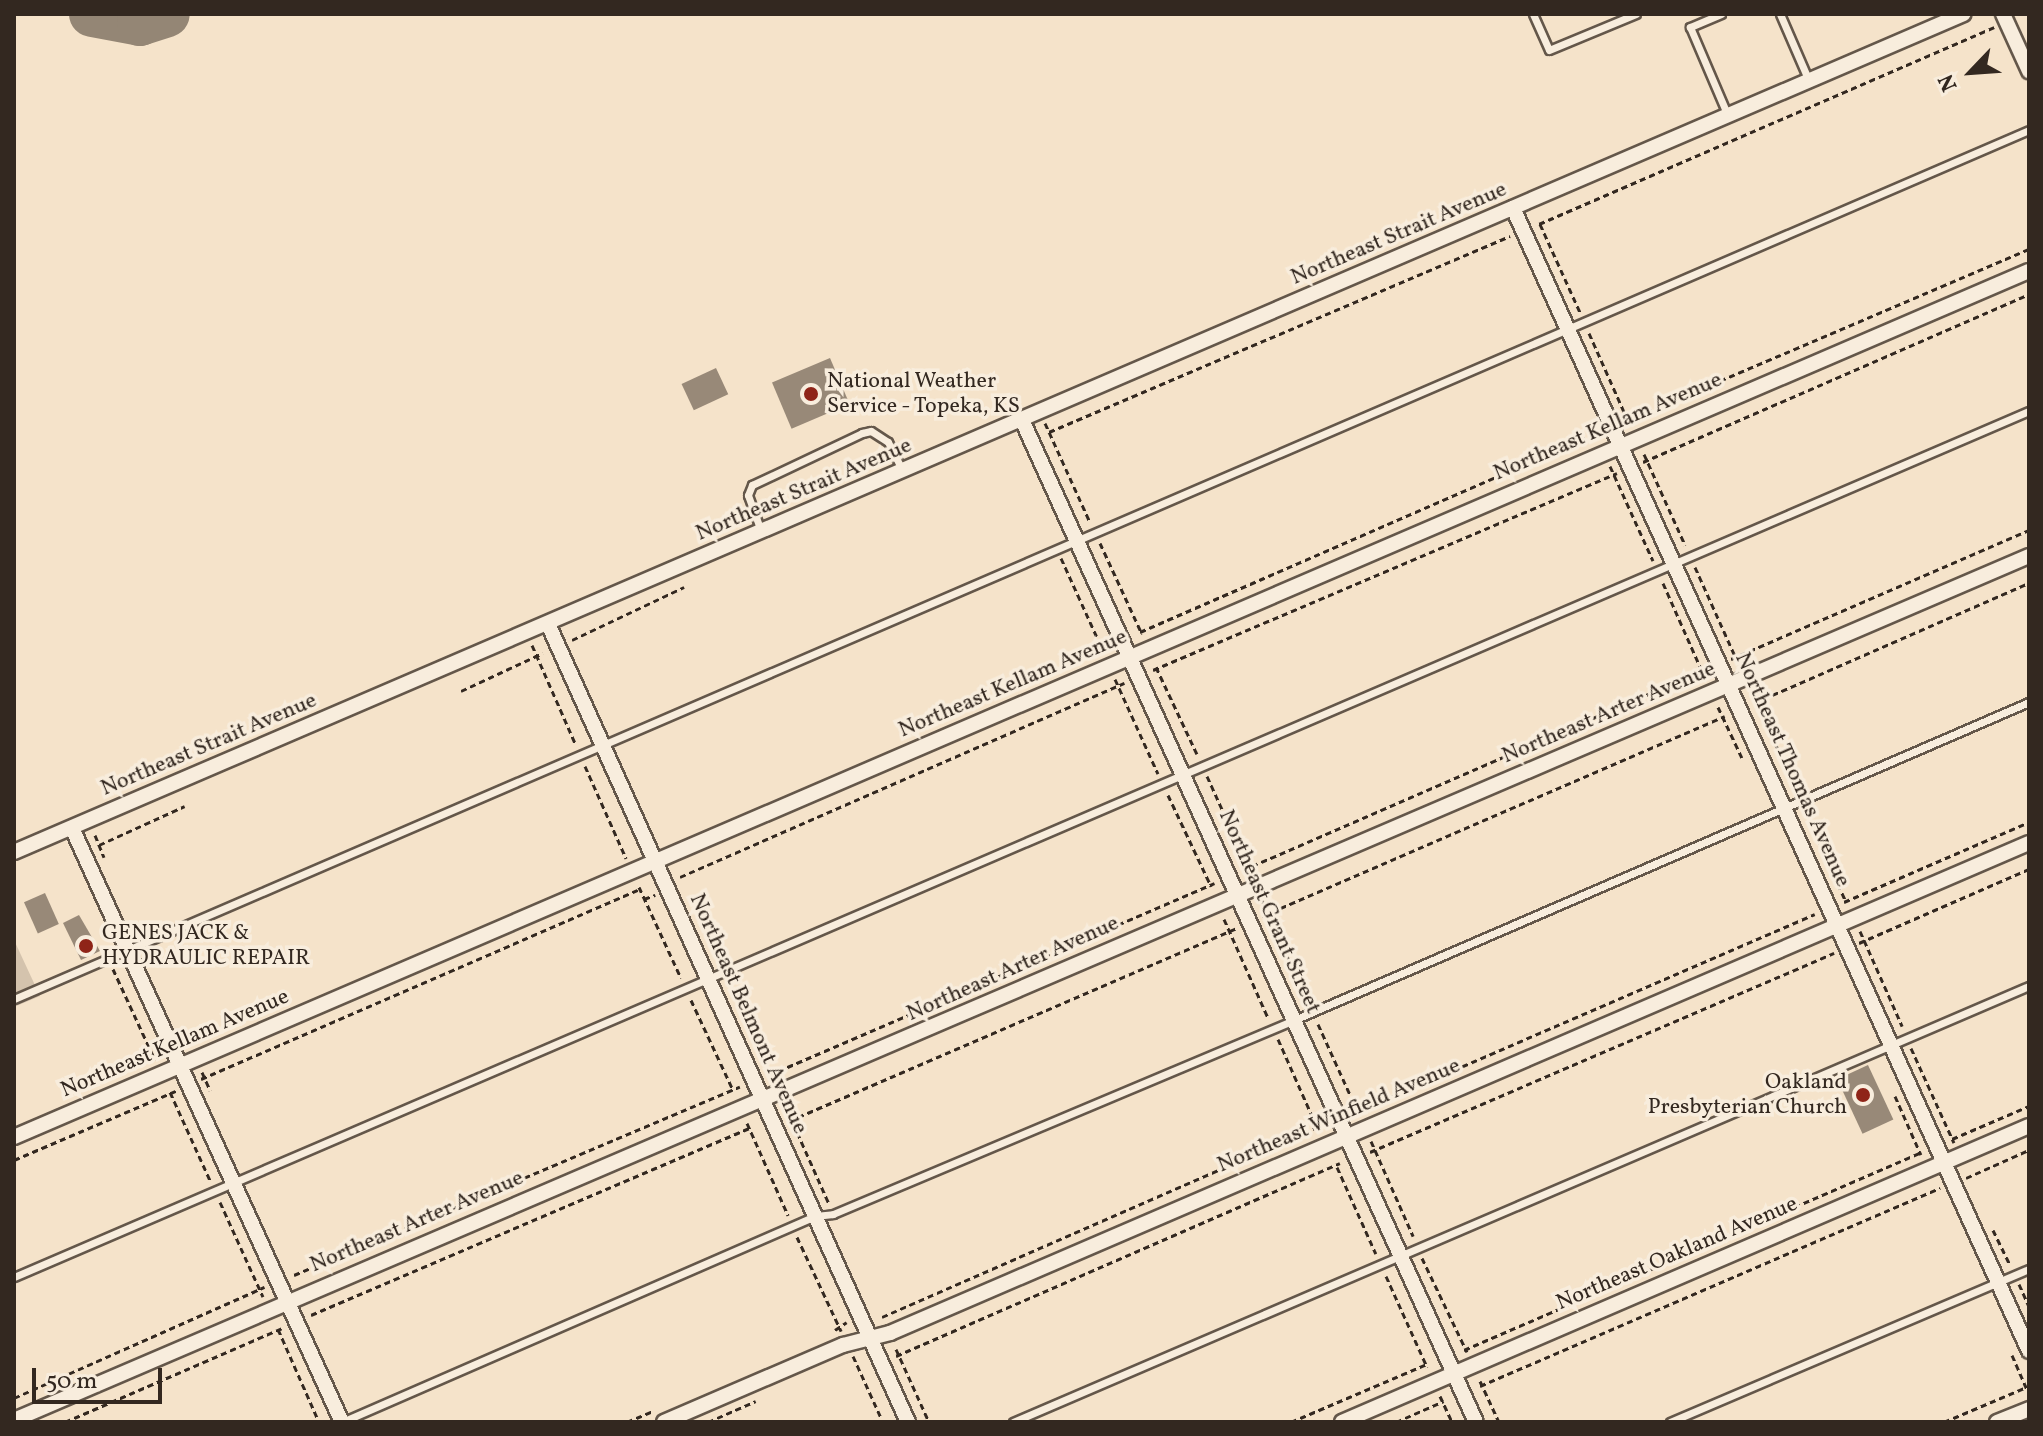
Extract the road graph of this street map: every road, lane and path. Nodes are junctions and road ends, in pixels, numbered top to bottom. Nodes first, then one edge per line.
1 (1533, 14) edge
2 (1636, 14) edge
3 (1721, 14) edge
4 (1780, 14) edge
5 (1964, 14) edge
6 (2003, 14) edge
7 (2029, 71) edge
8 (1809, 81) junction
9 (1728, 116) junction
10 (2029, 130) edge
11 (1513, 208) junction
12 (1540, 224) dead end
13 (2029, 249) edge
14 (2029, 271) edge
15 (2029, 294) edge
16 (1584, 321) junction
17 (1568, 328) junction
18 (2029, 411) edge
19 (1022, 420) junction
20 (1628, 420) junction
21 (1612, 426) junction
22 (1049, 432) dead end
23 (1636, 438) junction
24 (1621, 445) junction
25 (1647, 460) junction
26 (1631, 467) junction
27 (903, 472) junction
28 (2029, 530) edge
29 (1094, 532) junction
30 (762, 533) junction
31 (1076, 540) junction
32 (1057, 548) junction
33 (1690, 556) junction
34 (2029, 556) edge
35 (1673, 563) junction
36 (2029, 583) edge
37 (548, 624) junction
38 (1141, 632) junction
39 (527, 633) junction
40 (1121, 639) junction
41 (1101, 646) junction
42 (1148, 649) junction
43 (1130, 657) junction
44 (1736, 657) junction
45 (1719, 664) junction
46 (1110, 666) junction
47 (1157, 668) junction
48 (1138, 676) junction
49 (1745, 679) junction
50 (1118, 685) junction
51 (1730, 685) junction
52 (1756, 702) junction
53 (2029, 702) edge
54 (1740, 709) junction
55 (603, 746) junction
56 (581, 755) junction
57 (1204, 767) junction
58 (1183, 776) junction
59 (1163, 784) junction
60 (1801, 800) junction
61 (185, 806) dead end
62 (1785, 807) junction
63 (72, 828) junction
64 (2029, 843) edge
65 (99, 845) dead end
66 (14, 852) edge
67 (655, 861) junction
68 (1249, 868) junction
69 (2029, 869) edge
70 (632, 872) junction
71 (1229, 876) junction
72 (1210, 884) junction
73 (1257, 887) junction
74 (640, 889) junction
75 (668, 889) junction
76 (1237, 895) junction
77 (644, 899) junction
78 (1219, 903) junction
79 (1268, 913) junction
80 (1854, 920) junction
81 (1250, 923) junction
82 (1838, 927) junction
83 (1228, 932) junction
84 (1865, 940) junction
85 (1847, 948) junction
86 (127, 950) junction
87 (708, 979) junction
88 (2029, 986) edge
89 (685, 988) junction
90 (14, 999) edge
91 (1312, 1012) junction
92 (1294, 1020) junction
93 (1273, 1029) junction
94 (1907, 1039) junction
95 (1891, 1046) junction
96 (180, 1065) junction
97 (754, 1081) junction
98 (189, 1085) junction
99 (733, 1090) junction
100 (781, 1094) junction
101 (763, 1100) junction
102 (2029, 1106) edge
103 (740, 1108) junction
104 (791, 1120) junction
105 (775, 1126) junction
106 (2029, 1126) edge
107 (1366, 1127) junction
108 (749, 1128) junction
109 (752, 1136) junction
110 (1346, 1136) junction
111 (14, 1137) edge
112 (1953, 1139) junction
113 (1326, 1145) junction
114 (1936, 1145) junction
115 (1375, 1150) junction
116 (2029, 1150) edge
117 (1356, 1157) junction
118 (1959, 1157) junction
119 (14, 1160) edge
120 (1944, 1163) junction
121 (1336, 1165) junction
122 (1968, 1177) junction
123 (233, 1181) junction
124 (1953, 1183) junction
125 (1975, 1191) dead end
126 (833, 1214) junction
127 (815, 1216) junction
128 (1988, 1219) dead end
129 (792, 1226) junction
130 (1418, 1248) junction
131 (1400, 1255) junction
132 (1381, 1264) junction
133 (2029, 1269) edge
134 (2015, 1275) junction
135 (14, 1277) edge
136 (278, 1281) junction
137 (1998, 1282) junction
138 (287, 1301) junction
139 (874, 1305) dead end
140 (2029, 1306) edge
141 (296, 1321) junction
142 (890, 1333) junction
143 (870, 1337) junction
144 (847, 1344) junction
145 (1466, 1349) junction
146 (2029, 1351) edge
147 (899, 1355) junction
148 (1446, 1356) junction
149 (881, 1363) junction
150 (1426, 1364) junction
151 (1473, 1366) junction
152 (860, 1372) junction
153 (1454, 1374) junction
154 (1434, 1382) junction
155 (1482, 1385) junction
156 (2029, 1386) edge
157 (1463, 1393) junction
158 (14, 1398) edge
159 (1443, 1402) junction
160 (2029, 1409) edge
161 (14, 1420) edge
162 (65, 1422) edge
163 (342, 1422) edge
164 (664, 1422) edge
165 (883, 1422) edge
166 (908, 1422) edge
167 (929, 1422) edge
168 (1013, 1422) edge
169 (1291, 1422) edge
170 (1342, 1422) edge
171 (1396, 1422) edge
172 (1452, 1422) edge
173 (1476, 1422) edge
174 (1499, 1422) edge
175 (1670, 1422) edge
176 (1944, 1422) edge
177 (1997, 1422) edge

1 - 2 lane
3 - 9 lane
4 - 8 lane
5 - 8 street, Northeast Strait Avenue
6 - 7 street
8 - 9 street, Northeast Strait Avenue
9 - 11 street, Northeast Strait Avenue
10 - 16 lane
11 - 17 street, Northeast Thomas Avenue
11 - 19 street, Northeast Strait Avenue
12 - 16 path
13 - 20 path
14 - 23 street, Northeast Kellam Avenue
15 - 25 path
16 - 17 lane
16 - 20 path
17 - 21 street, Northeast Thomas Avenue
17 - 29 lane
18 - 33 lane
19 - 27 street, Northeast Strait Avenue
19 - 31 street, Northeast Grant Street
20 - 21 path
20 - 23 path
21 - 24 street, Northeast Thomas Avenue
21 - 38 path
22 - 29 path
23 - 24 street, Northeast Kellam Avenue
23 - 25 path
24 - 26 street, Northeast Thomas Avenue
24 - 42 street, Northeast Kellam Avenue
25 - 26 path
25 - 33 path
26 - 35 street, Northeast Thomas Avenue
26 - 47 path
27 - 30 street, Northeast Strait Avenue
27 - 30 lane
28 - 44 path
29 - 31 lane
29 - 38 path
30 - 37 street, Northeast Strait Avenue
31 - 32 lane
31 - 40 street, Northeast Grant Street
32 - 41 path
32 - 55 lane
33 - 35 lane
33 - 44 path
34 - 49 street, Northeast Arter Avenue
35 - 45 street, Northeast Thomas Avenue
35 - 57 lane
36 - 52 path
37 - 39 street, Northeast Strait Avenue
37 - 55 street, Northeast Belmont Avenue
38 - 40 path
38 - 42 path
39 - 56 path
39 - 63 street, Northeast Strait Avenue
40 - 41 path
40 - 43 street, Northeast Grant Street
41 - 46 path
42 - 43 street, Northeast Kellam Avenue
42 - 47 path
43 - 46 street, Northeast Kellam Avenue
43 - 48 street, Northeast Grant Street
44 - 45 path
44 - 49 path
45 - 51 street, Northeast Thomas Avenue
45 - 68 path
46 - 50 path
46 - 67 street, Northeast Kellam Avenue
47 - 48 path
47 - 57 path
48 - 50 path
48 - 58 street, Northeast Grant Street
49 - 51 street, Northeast Arter Avenue
49 - 52 path
50 - 59 path
50 - 75 path
51 - 54 street, Northeast Thomas Avenue
51 - 73 street, Northeast Arter Avenue
52 - 54 path
52 - 60 path
53 - 60 lane
54 - 62 street, Northeast Thomas Avenue
54 - 79 path
55 - 56 lane
55 - 67 street, Northeast Belmont Avenue
56 - 70 path
56 - 86 lane
57 - 58 lane
57 - 68 path
58 - 59 lane
58 - 71 street, Northeast Grant Street
59 - 72 path
59 - 87 lane
60 - 62 lane
60 - 80 path
61 - 65 path
62 - 82 street, Northeast Thomas Avenue
62 - 91 lane
63 - 66 street, Northeast Strait Avenue
63 - 86 street
64 - 80 street, Northeast Winfield Avenue
67 - 70 street, Northeast Kellam Avenue
67 - 75 street, Northeast Belmont Avenue
68 - 71 path
68 - 73 path
69 - 84 path
70 - 74 path
70 - 96 street, Northeast Kellam Avenue
71 - 72 path
71 - 76 street, Northeast Grant Street
72 - 78 path
72 - 97 path
73 - 76 street, Northeast Arter Avenue
73 - 79 path
74 - 77 path
74 - 98 path
75 - 77 path
75 - 87 street, Northeast Belmont Avenue
76 - 78 street, Northeast Arter Avenue
76 - 81 street, Northeast Grant Street
77 - 89 path
78 - 83 path
78 - 100 street, Northeast Arter Avenue
79 - 81 path
79 - 91 path
80 - 82 street, Northeast Winfield Avenue
80 - 84 path
81 - 83 path
81 - 92 street, Northeast Grant Street
82 - 85 street, Northeast Thomas Avenue
82 - 107 street, Northeast Winfield Avenue
83 - 93 path
83 - 104 path
84 - 85 path
84 - 94 path
85 - 95 street, Northeast Thomas Avenue
85 - 115 path
86 - 90 lane
86 - 96 street
87 - 89 lane
87 - 97 street, Northeast Belmont Avenue
88 - 94 lane
89 - 99 path
89 - 123 lane
91 - 92 lane
91 - 107 path
92 - 93 lane
92 - 110 street, Northeast Grant Street
93 - 113 path
93 - 126 lane
94 - 95 lane
94 - 112 path
95 - 114 street, Northeast Thomas Avenue
95 - 130 lane
96 - 98 street
96 - 111 street, Northeast Kellam Avenue
97 - 99 path
97 - 101 street, Northeast Belmont Avenue
98 - 119 path
98 - 123 street
99 - 103 path
99 - 136 path
100 - 101 street, Northeast Arter Avenue
100 - 104 path
101 - 103 street, Northeast Arter Avenue
101 - 105 street, Northeast Belmont Avenue
102 - 112 path
103 - 108 path
103 - 138 street, Northeast Arter Avenue
104 - 105 path
104 - 126 path
105 - 109 path
105 - 127 street, Northeast Belmont Avenue
106 - 118 street, Northeast Oakland Avenue
107 - 110 street, Northeast Winfield Avenue
107 - 115 path
108 - 109 path
108 - 141 path
109 - 129 path
110 - 113 street, Northeast Winfield Avenue
110 - 117 street, Northeast Grant Street
112 - 114 path
112 - 118 path
113 - 121 path
113 - 142 street, Northeast Winfield Avenue
114 - 120 street, Northeast Thomas Avenue
114 - 145 path
115 - 117 path
115 - 130 path
116 - 122 path
117 - 121 path
117 - 131 street, Northeast Grant Street
118 - 120 street, Northeast Oakland Avenue
118 - 122 path
120 - 124 street, Northeast Thomas Avenue
120 - 151 street, Northeast Oakland Avenue
121 - 132 path
121 - 147 path
122 - 124 path
122 - 125 path
123 - 135 lane
123 - 136 street
124 - 137 street, Northeast Thomas Avenue
124 - 155 path
126 - 127 lane
127 - 129 lane
127 - 143 street, Northeast Belmont Avenue
128 - 134 path
129 - 144 path
129 - 163 lane
130 - 131 lane
130 - 145 path
131 - 132 lane
131 - 148 street, Northeast Grant Street
132 - 150 path
132 - 168 lane
133 - 134 lane
134 - 137 lane
134 - 140 path
136 - 138 street
136 - 158 path
137 - 146 street, Northeast Thomas Avenue
137 - 175 lane
138 - 141 street
138 - 161 street, Northeast Arter Avenue
139 - 142 path
141 - 162 path
141 - 163 street
142 - 143 street, Northeast Winfield Avenue
142 - 147 path
143 - 144 street, Northeast Winfield Avenue
143 - 149 street, Northeast Belmont Avenue
144 - 152 path
144 - 164 street, Northeast Winfield Avenue
145 - 148 path
145 - 151 path
147 - 149 path
147 - 167 path
148 - 150 path
148 - 153 street, Northeast Grant Street
149 - 152 path
149 - 166 street, Northeast Belmont Avenue
150 - 154 path
150 - 169 path
151 - 153 street, Northeast Oakland Avenue
151 - 155 path
152 - 165 path
153 - 154 street, Northeast Oakland Avenue
153 - 157 street, Northeast Grant Street
154 - 159 path
154 - 170 street, Northeast Oakland Avenue
155 - 157 path
155 - 174 path
156 - 176 path
157 - 159 path
157 - 173 street, Northeast Grant Street
159 - 171 path
159 - 172 path
160 - 177 street

